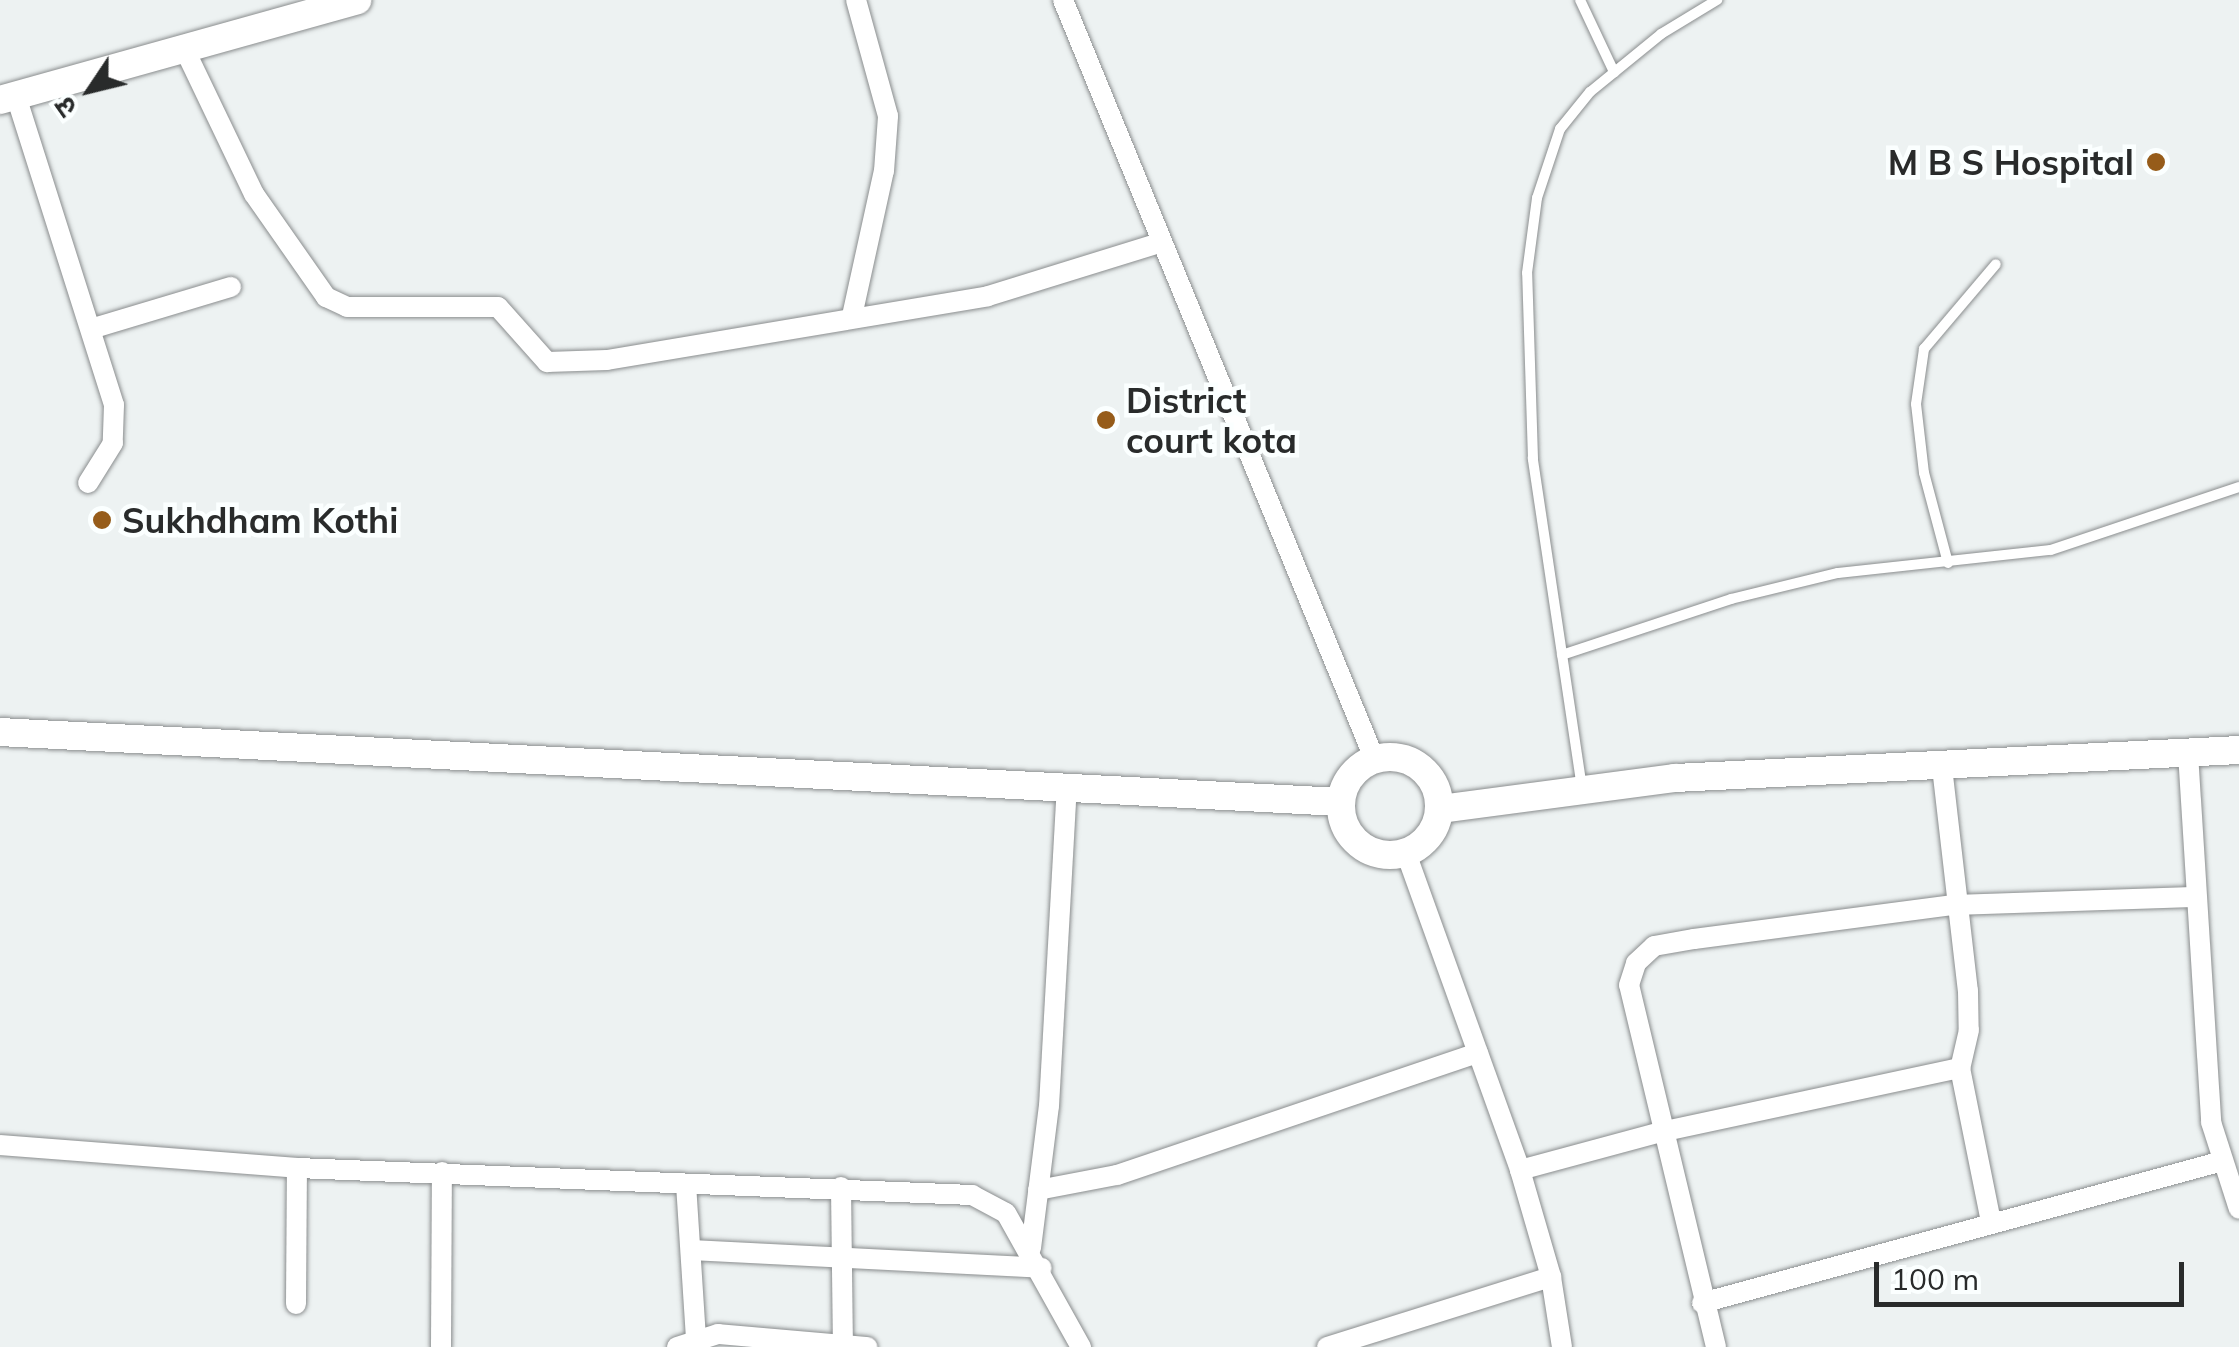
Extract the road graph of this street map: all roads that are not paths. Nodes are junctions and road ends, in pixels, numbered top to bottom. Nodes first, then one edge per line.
1 (357, 0) edge
2 (856, 0) edge
3 (1063, 0) edge
4 (1580, 0) edge
5 (1717, 0) edge
6 (184, 48) junction
7 (1614, 72) junction
8 (8, 98) edge
9 (1162, 242) junction
10 (1996, 264) dead end
11 (231, 287) dead end
12 (852, 316) junction
13 (94, 328) junction
14 (88, 484) dead end
15 (2239, 486) edge
16 (1948, 564) junction
17 (1562, 654) junction
18 (0, 732) edge
19 (2239, 750) edge
20 (2188, 753) junction
21 (1374, 758) junction
22 (1942, 767) junction
23 (1582, 788) junction
24 (1067, 790) junction
25 (1340, 802) junction
26 (1440, 809) junction
27 (1406, 853) junction
28 (2193, 897) junction
29 (1954, 905) junction
30 (1478, 1053) junction
31 (1960, 1068) junction
32 (1661, 1132) junction
33 (0, 1146) edge
34 (2219, 1162) junction
35 (297, 1168) junction
36 (1520, 1170) junction
37 (442, 1172) junction
38 (686, 1184) junction
39 (840, 1188) junction
40 (1038, 1190) junction
41 (2239, 1208) edge
42 (1991, 1222) junction
43 (1030, 1248) junction
44 (690, 1250) junction
45 (840, 1258) junction
46 (1042, 1268) junction
47 (1551, 1277) junction
48 (1702, 1303) junction
49 (296, 1304) dead end
50 (686, 1342) edge
51 (843, 1346) edge
52 (441, 1347) edge
53 (867, 1347) edge
54 (1080, 1347) edge
55 (1327, 1347) edge
56 (1562, 1347) edge
57 (1716, 1347) edge

1 - 6 street
2 - 12 street
3 - 9 street
4 - 7 lane
5 - 7 lane
6 - 8 street
6 - 12 street
7 - 17 lane
8 - 13 street
9 - 12 street
9 - 21 street
10 - 16 lane
11 - 13 street
13 - 14 street
15 - 16 lane
16 - 17 lane
17 - 23 lane
18 - 24 street
19 - 20 street
20 - 22 street
20 - 28 street
21 - 25 street
21 - 26 street
22 - 23 street
22 - 29 street
23 - 26 street
24 - 25 street
24 - 40 street
25 - 27 street
26 - 27 street
27 - 30 street
28 - 29 street
28 - 34 street
29 - 31 street
29 - 32 street
30 - 36 street
30 - 40 street
31 - 32 street
31 - 42 street
32 - 36 street
32 - 48 street
33 - 35 street
34 - 41 street
34 - 42 street
35 - 37 street
35 - 49 street
36 - 47 street
37 - 38 street
37 - 52 street
38 - 39 street
38 - 44 street
39 - 43 street
39 - 45 street
40 - 43 street
42 - 48 street
43 - 46 street
44 - 45 street
44 - 50 street
45 - 46 street
45 - 51 street
46 - 54 street
47 - 55 street
47 - 56 street
48 - 57 street
50 - 51 street
51 - 53 street

